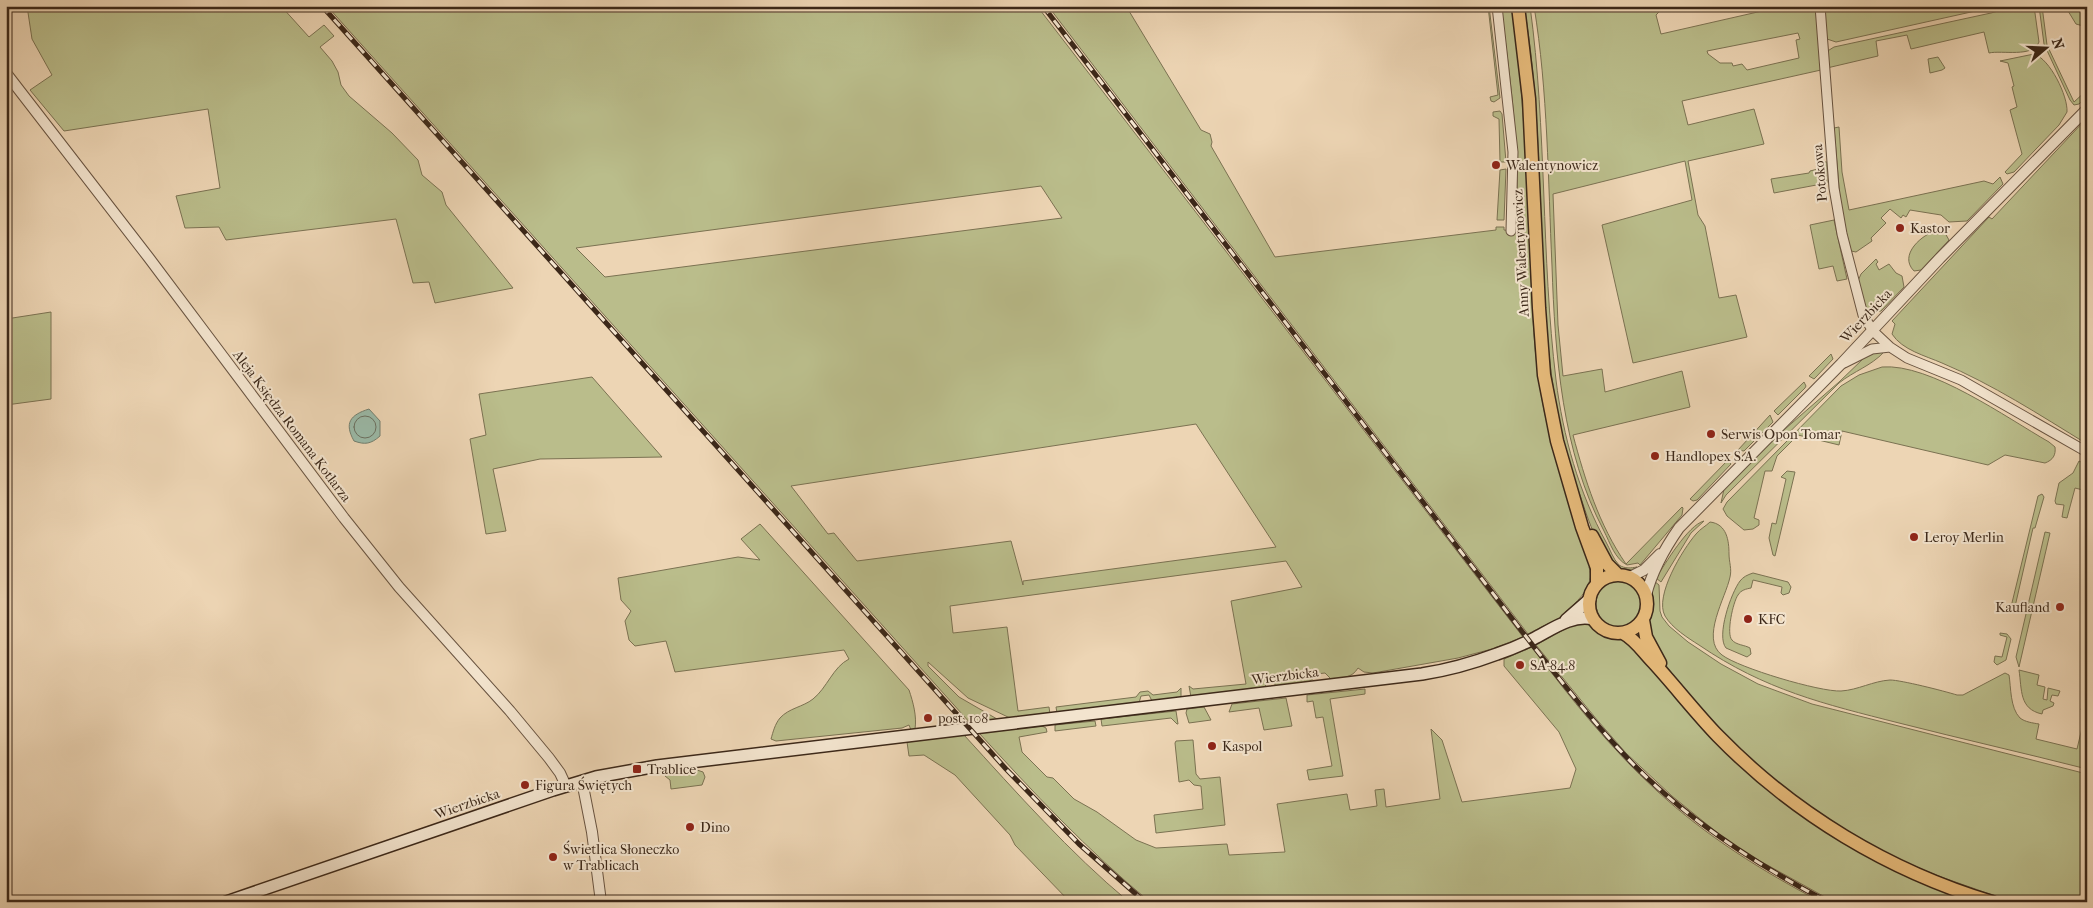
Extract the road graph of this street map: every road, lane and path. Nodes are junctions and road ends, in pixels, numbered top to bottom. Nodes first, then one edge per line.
1 (1497, 6) edge
2 (1518, 6) edge
3 (1820, 6) edge
4 (6, 73) edge
5 (2087, 109) edge
6 (1511, 231) dead end
7 (1872, 331) junction
8 (1890, 347) junction
9 (1841, 364) junction
10 (2087, 452) edge
11 (1573, 496) junction
12 (1668, 545) junction
13 (1624, 576) junction
14 (1597, 584) junction
15 (1646, 595) junction
16 (1590, 599) junction
17 (1594, 619) junction
18 (1642, 620) junction
19 (1558, 626) junction
20 (1623, 633) junction
21 (1665, 674) junction
22 (582, 781) junction
23 (566, 786) junction
24 (226, 902) edge
25 (601, 902) edge
26 (1992, 902) edge

1 - 6 street
2 - 11 main road, Anny Walentynowicz
3 - 7 street, Potokowa
4 - 23 street, Aleja Księdza Romana Kotlarza
5 - 7 street, Wierzbicka
7 - 8 street
7 - 9 street, Wierzbicka
8 - 9 street
8 - 10 street
9 - 12 street, Wierzbicka
11 - 13 main road, Anny Walentynowicz
11 - 14 main road, Anny Walentynowicz
12 - 13 street, Wierzbicka
12 - 15 street, Wierzbicka
13 - 14 main road
13 - 15 main road
14 - 16 main road
15 - 18 main road
16 - 17 main road
16 - 19 main road, Wierzbicka
17 - 19 main road, Wierzbicka
17 - 20 main road
18 - 20 main road
18 - 21 main road
19 - 22 main road, Wierzbicka
20 - 21 main road
21 - 26 main road
22 - 23 main road, Wierzbicka
22 - 25 street
23 - 24 main road, Wierzbicka

